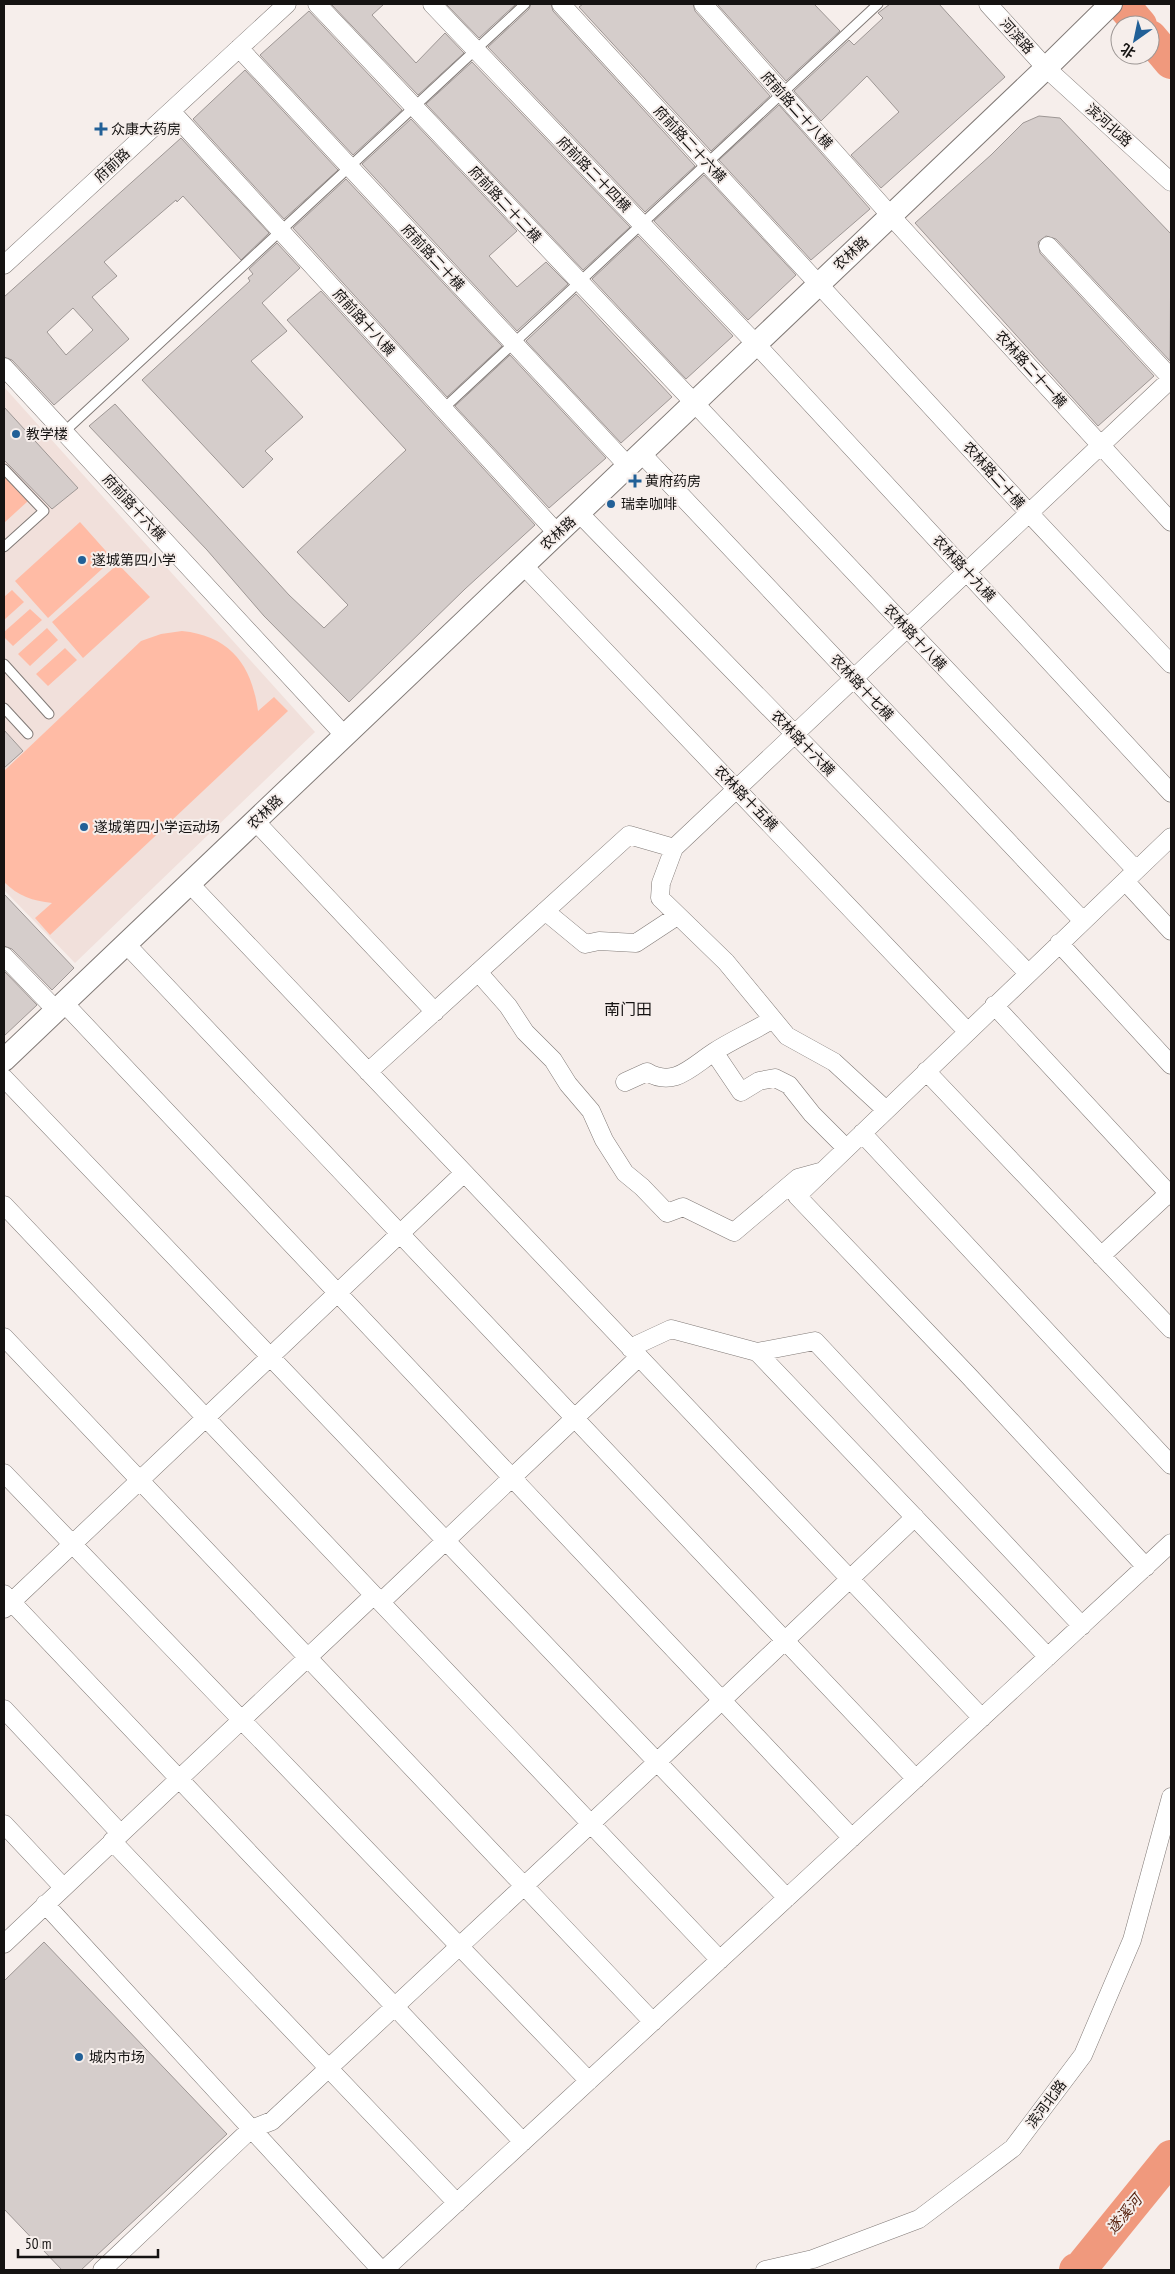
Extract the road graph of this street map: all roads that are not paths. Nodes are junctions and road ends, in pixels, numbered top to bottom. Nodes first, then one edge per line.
1 (287, 4) edge
2 (317, 4) edge
3 (432, 4) edge
4 (526, 4) edge
5 (561, 4) edge
6 (703, 4) edge
7 (878, 4) edge
8 (988, 4) edge
9 (1111, 4) edge
10 (239, 48) junction
11 (476, 50) junction
12 (1046, 68) junction
13 (782, 93) junction
14 (414, 107) junction
15 (171, 111) junction
16 (708, 162) junction
17 (349, 167) junction
18 (1171, 182) edge
19 (891, 216) junction
20 (642, 224) junction
21 (280, 231) junction
22 (1048, 246) dead end
23 (4, 265) edge
24 (579, 282) junction
25 (820, 284) junction
26 (514, 343) junction
27 (756, 344) junction
28 (4, 367) edge
29 (1171, 378) edge
30 (694, 403) junction
31 (443, 409) junction
32 (64, 432) junction
33 (1101, 445) junction
34 (635, 460) junction
35 (4, 469) edge
36 (579, 513) junction
37 (1029, 513) junction
38 (1171, 522) edge
39 (557, 533) junction
40 (4, 547) edge
41 (523, 565) junction
42 (967, 572) junction
43 (907, 628) junction
44 (4, 664) edge
45 (1171, 664) edge
46 (854, 679) junction
47 (4, 708) edge
48 (49, 714) dead end
49 (28, 734) dead end
50 (795, 734) junction
51 (345, 736) junction
52 (737, 788) junction
53 (1171, 793) edge
54 (256, 820) junction
55 (1171, 838) edge
56 (674, 848) junction
57 (1130, 876) junction
58 (189, 883) junction
59 (545, 911) junction
60 (677, 916) junction
61 (1083, 921) junction
62 (1171, 931) edge
63 (1059, 943) junction
64 (126, 944) junction
65 (4, 956) edge
66 (478, 972) junction
67 (1028, 972) junction
68 (994, 1005) junction
69 (60, 1006) junction
70 (434, 1012) junction
71 (773, 1019) junction
72 (967, 1031) junction
73 (714, 1052) junction
74 (4, 1060) edge
75 (1171, 1065) edge
76 (926, 1071) junction
77 (368, 1072) junction
78 (4, 1078) edge
79 (625, 1082) dead end
80 (886, 1110) junction
81 (862, 1133) junction
82 (846, 1148) junction
83 (823, 1171) junction
84 (464, 1173) junction
85 (1170, 1193) edge
86 (4, 1205) edge
87 (400, 1233) junction
88 (1101, 1256) junction
89 (337, 1292) junction
90 (1171, 1329) edge
91 (4, 1337) edge
92 (635, 1352) junction
93 (757, 1352) junction
94 (269, 1356) junction
95 (205, 1417) junction
96 (575, 1418) junction
97 (1171, 1465) edge
98 (4, 1473) edge
99 (512, 1478) junction
100 (140, 1480) junction
101 (915, 1517) junction
102 (445, 1541) junction
103 (72, 1544) junction
104 (1171, 1544) edge
105 (1146, 1567) junction
106 (850, 1579) junction
107 (378, 1599) junction
108 (6, 1602) edge
109 (1082, 1626) junction
110 (785, 1640) junction
111 (308, 1657) junction
112 (1048, 1657) junction
113 (722, 1700) junction
114 (4, 1710) edge
115 (982, 1718) junction
116 (241, 1720) junction
117 (657, 1762) junction
118 (178, 1778) junction
119 (916, 1779) junction
120 (1171, 1797) edge
121 (4, 1824) edge
122 (591, 1824) junction
123 (116, 1837) junction
124 (852, 1838) junction
125 (524, 1886) junction
126 (63, 1887) junction
127 (787, 1898) junction
128 (45, 1904) junction
129 (4, 1944) edge
130 (459, 1946) junction
131 (720, 1960) junction
132 (394, 2006) junction
133 (653, 2022) junction
134 (328, 2068) junction
135 (589, 2081) junction
136 (252, 2129) junction
137 (523, 2142) junction
138 (457, 2203) junction
139 (102, 2270) edge
140 (383, 2270) edge
141 (765, 2270) edge

1 - 10 street, 府前路
2 - 14 street, 府前路二十二横
3 - 11 street, 府前路二十四横
4 - 11 lane
5 - 16 street, 府前路二十六横
6 - 13 street, 府前路二十八横
7 - 13 lane
8 - 12 street, 河滨路
9 - 12 street, 农林路
10 - 15 street, 府前路
10 - 17 street, 府前路二十横
11 - 14 lane
11 - 20 street, 府前路二十四横
12 - 18 street, 滨河北路
12 - 19 street, 农林路
13 - 16 lane
13 - 19 street, 府前路二十八横
14 - 17 lane
14 - 24 street, 府前路二十二横
15 - 21 street, 府前路十八横
15 - 23 street, 府前路
16 - 20 lane
16 - 25 street, 府前路二十六横
17 - 21 lane
17 - 26 street, 府前路二十横
19 - 25 street, 农林路
19 - 33 street, 农林路二十一横
20 - 24 lane
20 - 27 street, 府前路二十四横
21 - 31 street, 府前路十八横
21 - 32 lane
22 - 29 street
24 - 26 lane
24 - 30 street, 府前路二十二横
25 - 27 street, 农林路
25 - 37 street, 农林路二十横
26 - 31 lane
26 - 34 street, 府前路二十横
27 - 30 street, 农林路
27 - 42 street, 农林路十九横
28 - 32 street, 府前路十六横
29 - 33 street
30 - 34 street, 农林路
30 - 43 street, 农林路十八横
31 - 39 street, 府前路十八横
32 - 51 street, 府前路十六横
33 - 37 street
33 - 38 street, 农林路二十一横
34 - 36 street, 农林路
34 - 46 street, 农林路十七横
35 - 40 lane
36 - 39 street, 农林路
36 - 50 street, 农林路十六横
37 - 42 street
37 - 45 street, 农林路二十横
39 - 41 street, 农林路
41 - 51 street, 农林路
41 - 52 street, 农林路十五横
42 - 43 street
42 - 53 street, 农林路十九横
43 - 46 street
43 - 57 street, 农林路十八横
44 - 48 lane
46 - 50 street
46 - 61 street, 农林路十七横
47 - 49 lane
50 - 52 street
50 - 67 street, 农林路十六横
51 - 54 street, 农林路
52 - 56 street
52 - 72 street, 农林路十五横
54 - 58 street, 农林路
54 - 70 street
55 - 57 street
56 - 59 street
56 - 60 street
57 - 61 street
57 - 62 street, 农林路十八横
58 - 64 street, 农林路
58 - 77 street
59 - 60 street
59 - 66 street
60 - 71 street
61 - 63 street
63 - 67 street
63 - 75 street
64 - 69 street, 农林路
64 - 87 street
65 - 69 street
66 - 70 street
66 - 83 street
67 - 68 street
68 - 72 street
68 - 85 street
69 - 74 street, 农林路
69 - 89 street
70 - 77 street
71 - 73 street
71 - 80 street
72 - 76 street
73 - 79 street
73 - 82 street
76 - 80 street
76 - 88 street
77 - 84 street
78 - 94 street
80 - 81 street
81 - 82 street
81 - 97 street
82 - 83 street
83 - 105 street
84 - 87 street
84 - 92 street
85 - 88 street
86 - 95 street
87 - 89 street
87 - 96 street
88 - 90 street
89 - 94 street
89 - 99 street
91 - 100 street
92 - 93 street
92 - 96 street
92 - 106 street
93 - 101 street
93 - 109 street
94 - 95 street
94 - 102 street
95 - 100 street
95 - 107 street
96 - 99 street
96 - 110 street
98 - 103 street
99 - 102 street
99 - 113 street
100 - 103 street
100 - 111 street
101 - 106 street
101 - 112 street
102 - 107 street
102 - 117 street
103 - 108 street
103 - 116 street
104 - 105 street
105 - 109 street
106 - 110 street
106 - 115 street
107 - 111 street
107 - 122 street
108 - 118 street
109 - 112 street
110 - 113 street
110 - 119 street
111 - 116 street
111 - 125 street
112 - 115 street
113 - 117 street
113 - 124 street
114 - 123 street
115 - 119 street
116 - 118 street
116 - 130 street
117 - 122 street
117 - 127 street
118 - 123 street
118 - 132 street
119 - 124 street
120 - 141 street, 滨河北路
121 - 126 street
122 - 125 street
122 - 131 street
123 - 126 street
123 - 134 street
124 - 127 street
125 - 130 street
125 - 133 street
126 - 128 street
127 - 131 street
128 - 129 street
128 - 136 street
130 - 132 street
130 - 135 street
131 - 133 street
132 - 134 street
132 - 137 street
133 - 135 street
134 - 136 street
134 - 138 street
135 - 137 street
136 - 139 street
136 - 140 street
137 - 138 street
138 - 140 street

